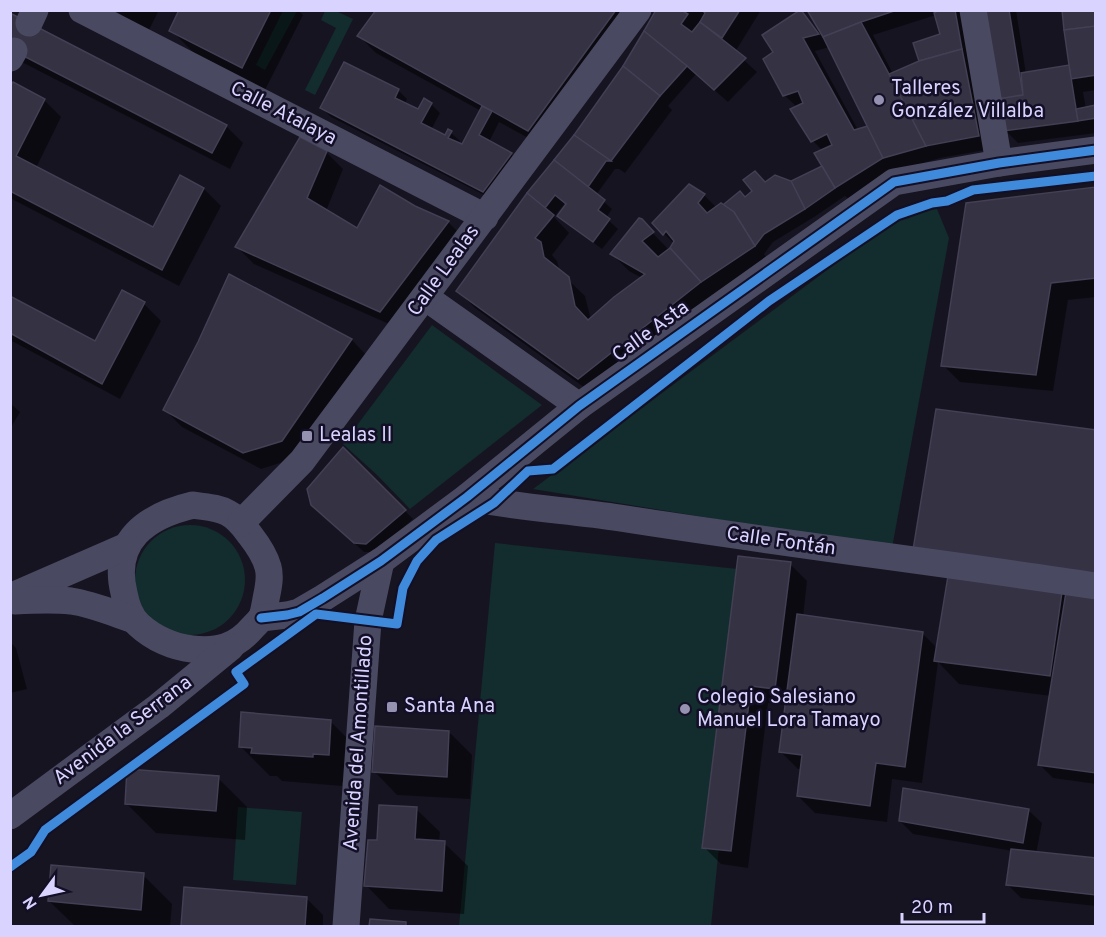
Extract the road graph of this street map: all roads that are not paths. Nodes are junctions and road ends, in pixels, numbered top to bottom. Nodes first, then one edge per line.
1 (81, 10) edge
2 (638, 10) edge
3 (973, 10) edge
4 (1095, 150) edge
5 (999, 164) junction
6 (484, 217) junction
7 (425, 297) junction
8 (579, 406) junction
9 (467, 497) junction
10 (241, 523) junction
11 (127, 546) junction
12 (381, 561) junction
13 (1095, 586) edge
14 (10, 599) edge
15 (261, 618) junction
16 (134, 620) junction
17 (233, 645) junction
18 (10, 816) edge
19 (346, 927) edge

1 - 6 street, Calle Atalaya
2 - 6 street, Calle Lealas
3 - 5 street
4 - 5 street, Calle Asta
5 - 8 street, Calle Asta
6 - 7 street, Calle Lealas
7 - 8 street
7 - 10 street, Calle Lealas
8 - 9 street, Calle Asta
9 - 12 street, Calle Asta
9 - 13 street, Calle Fontán
10 - 11 street
10 - 15 street
11 - 14 street
11 - 16 street
12 - 15 street, Calle Asta
12 - 19 street, Avenida del Amontillado
14 - 16 street
15 - 17 street
16 - 17 street
17 - 18 street, Avenida la Serrana

